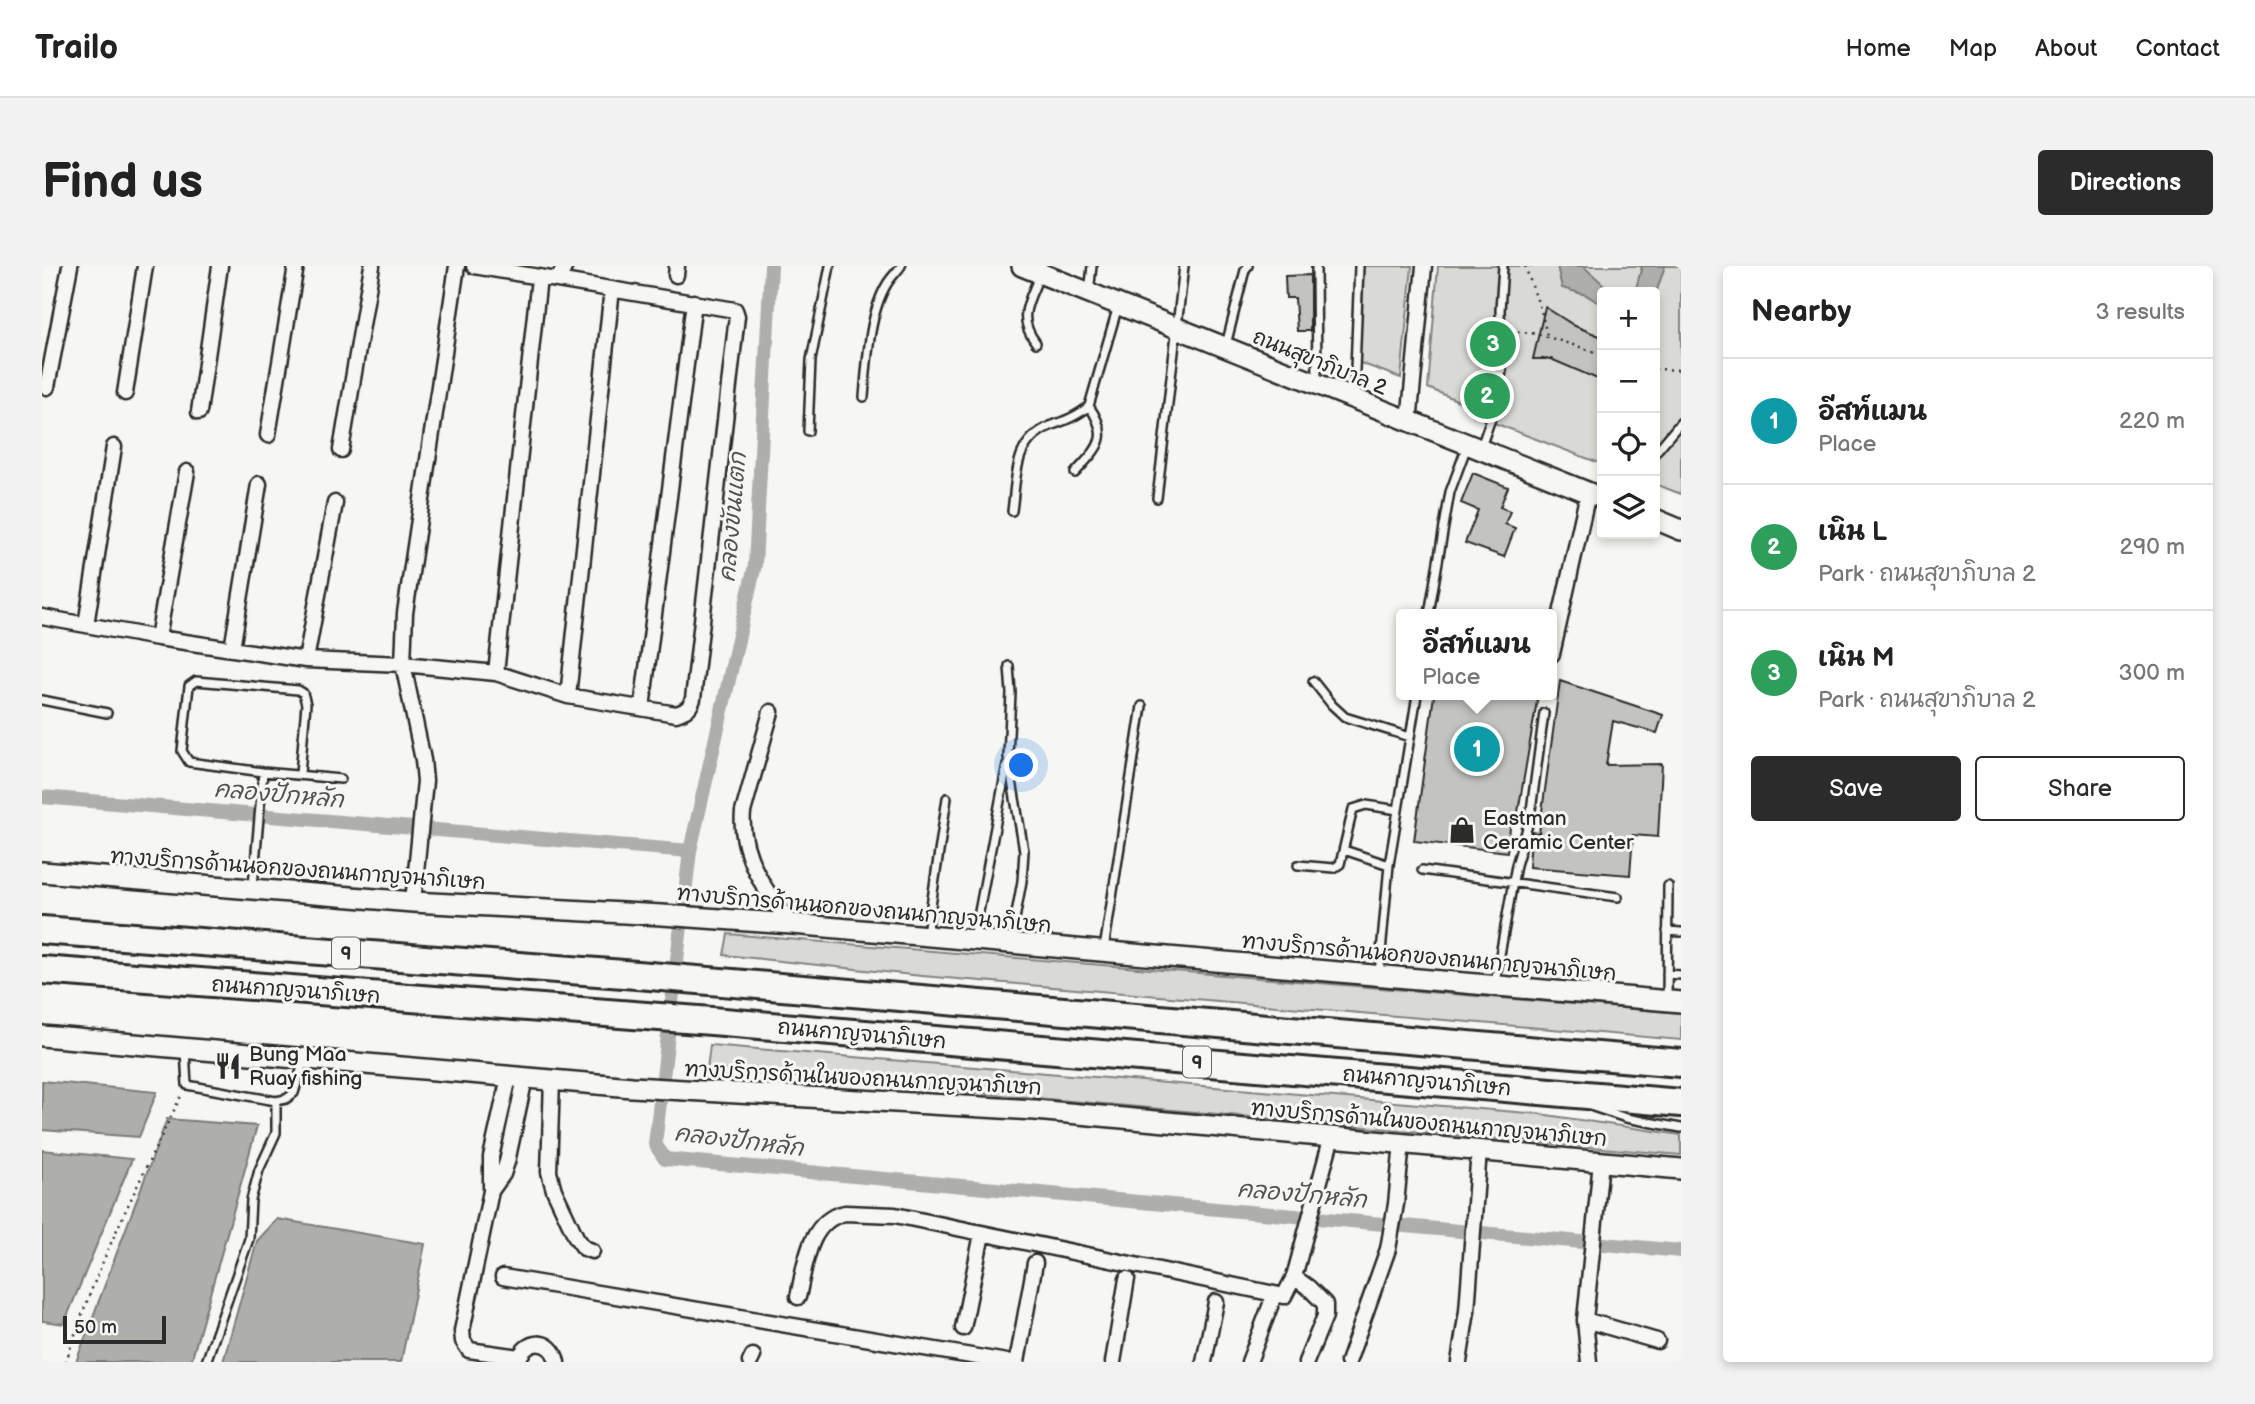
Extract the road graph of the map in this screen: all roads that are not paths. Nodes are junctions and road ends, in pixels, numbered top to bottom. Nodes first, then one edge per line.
1 (70, 266) edge
2 (145, 266) edge
3 (220, 266) edge
4 (296, 266) edge
5 (372, 266) edge
6 (457, 266) edge
7 (474, 266) edge
8 (565, 266) edge
9 (830, 266) edge
10 (901, 266) edge
11 (1092, 266) edge
12 (1184, 266) edge
13 (1248, 266) edge
14 (1316, 266) edge
15 (1359, 266) edge
16 (1424, 266) edge
17 (1503, 266) edge
18 (1031, 270) edge
19 (539, 278) junction
20 (558, 280) junction
21 (612, 289) junction
22 (1089, 293) junction
23 (694, 302) junction
24 (1118, 305) junction
25 (1178, 329) junction
26 (1036, 343) dead end
27 (1225, 349) junction
28 (1317, 386) junction
29 (47, 387) dead end
30 (125, 393) dead end
31 (864, 397) dead end
32 (1354, 401) junction
33 (1089, 406) junction
34 (199, 412) dead end
35 (1681, 422) edge
36 (1409, 423) junction
37 (808, 431) dead end
38 (268, 435) dead end
39 (114, 447) dead end
40 (1660, 447) edge
41 (1473, 448) junction
42 (341, 450) dead end
43 (187, 472) dead end
44 (1074, 474) dead end
45 (259, 484) dead end
46 (1595, 496) edge
47 (1157, 498) dead end
48 (335, 503) dead end
49 (1012, 511) dead end
50 (1660, 521) edge
51 (1681, 530) edge
52 (1430, 609) edge
53 (42, 617) edge
54 (86, 625) junction
55 (1557, 636) edge
56 (158, 638) junction
57 (232, 649) junction
58 (306, 660) junction
59 (403, 664) junction
60 (1009, 666) dead end
61 (496, 673) junction
62 (1312, 681) dead end
63 (568, 696) junction
64 (1416, 700) edge
65 (42, 701) edge
66 (1142, 706) dead end
67 (642, 708) junction
68 (771, 712) dead end
69 (107, 713) dead end
70 (1544, 713) dead end
71 (1410, 737) junction
72 (1008, 757) junction
73 (263, 772) junction
74 (300, 774) junction
75 (341, 779) dead end
76 (947, 798) dead end
77 (1398, 810) junction
78 (1344, 850) junction
79 (1298, 865) dead end
80 (1389, 865) junction
81 (1422, 870) dead end
82 (42, 872) edge
83 (1513, 883) junction
84 (1668, 886) dead end
85 (252, 890) junction
86 (1618, 897) dead end
87 (413, 902) junction
88 (792, 925) junction
89 (42, 930) edge
90 (1667, 931) junction
91 (1681, 932) edge
92 (926, 937) junction
93 (973, 942) junction
94 (1010, 945) junction
95 (1103, 953) junction
96 (42, 970) edge
97 (1667, 974) junction
98 (1379, 975) junction
99 (1681, 975) edge
100 (1494, 984) junction
101 (1674, 1001) edge
102 (42, 1036) edge
103 (184, 1049) junction
104 (303, 1060) junction
105 (1681, 1062) edge
106 (517, 1078) junction
107 (552, 1080) junction
108 (1547, 1091) junction
109 (276, 1101) junction
110 (1681, 1104) edge
111 (1681, 1128) edge
112 (1332, 1136) junction
113 (1402, 1143) junction
114 (1479, 1150) junction
115 (1601, 1162) junction
116 (1681, 1169) edge
117 (982, 1234) junction
118 (592, 1251) dead end
119 (1035, 1263) dead end
120 (503, 1277) dead end
121 (1294, 1277) junction
122 (1127, 1279) dead end
123 (1273, 1296) junction
124 (798, 1297) dead end
125 (1216, 1302) dead end
126 (1585, 1320) junction
127 (963, 1328) dead end
128 (1657, 1341) dead end
129 (519, 1360) edge
130 (206, 1362) edge
131 (557, 1362) edge
132 (1007, 1362) edge
133 (1017, 1362) edge
134 (1114, 1362) edge
135 (1204, 1362) edge
136 (1249, 1362) edge
137 (1306, 1362) edge
138 (1348, 1362) edge
139 (1460, 1362) edge
140 (1589, 1362) edge

1 - 29 street
2 - 30 street
3 - 34 street
4 - 38 street
5 - 42 street
6 - 59 street
7 - 19 street
8 - 20 street
9 - 37 lane
10 - 31 lane
11 - 22 lane
12 - 25 lane
13 - 27 lane
14 - 28 lane
15 - 32 lane
16 - 36 street
17 - 41 lane
18 - 22 main road, ถนนสุขาภิบาล 2
18 - 26 lane
19 - 20 street
19 - 61 street
20 - 21 street
21 - 23 street
21 - 63 street
22 - 24 main road, ถนนสุขาภิบาล 2
23 - 67 street
23 - 67 street
24 - 25 main road, ถนนสุขาภิบาล 2
24 - 33 lane
25 - 27 main road, ถนนสุขาภิบาล 2
25 - 47 lane
27 - 28 main road, ถนนสุขาภิบาล 2
28 - 32 main road, ถนนสุขาภิบาล 2
32 - 36 main road, ถนนสุขาภิบาล 2
33 - 44 lane
33 - 49 lane
35 - 40 lane
36 - 41 main road, ถนนสุขาภิบาล 2
39 - 54 street
41 - 46 main road, ถนนสุขาภิบาล 2
41 - 52 lane
43 - 56 street
45 - 57 street
46 - 55 street
48 - 58 street
50 - 51 main road
53 - 54 street
54 - 56 street
56 - 57 street
57 - 58 street
58 - 59 street
59 - 61 street
59 - 87 street
60 - 72 lane
61 - 63 street
62 - 71 lane
63 - 67 street
64 - 71 lane
65 - 69 lane
66 - 95 lane
68 - 88 street
70 - 83 lane
71 - 77 lane
72 - 93 lane
72 - 94 lane
73 - 74 lane
73 - 74 lane
73 - 85 lane
74 - 75 lane
76 - 92 lane
77 - 78 lane
77 - 80 lane
78 - 79 lane
78 - 80 lane
80 - 98 lane
81 - 83 lane
82 - 85 main road, ทางบริการด้านนอกของถนนกาญจนาภิเษก
83 - 86 lane
83 - 100 lane
84 - 90 lane
85 - 87 main road, ทางบริการด้านนอกของถนนกาญจนาภิเษก
87 - 88 main road, ทางบริการด้านนอกของถนนกาญจนาภิเษก
88 - 92 main road, ทางบริการด้านนอกของถนนกาญจนาภิเษก
89 - 105 highway, ถนนกาญจนาภิเษก / 9
90 - 91 lane
90 - 97 lane
92 - 93 main road, ทางบริการด้านนอกของถนนกาญจนาภิเษก
93 - 94 main road, ทางบริการด้านนอกของถนนกาญจนาภิเษก
94 - 95 main road, ทางบริการด้านนอกของถนนกาญจนาภิเษก
95 - 98 main road, ทางบริการด้านนอกของถนนกาญจนาภิเษก
96 - 108 highway, ถนนกาญจนาภิเษก / 9
97 - 99 lane
97 - 101 lane
98 - 100 main road, ทางบริการด้านนอกของถนนกาญจนาภิเษก
100 - 101 main road, ทางบริการด้านนอกของถนนกาญจนาภิเษก
102 - 103 main road, ทางบริการด้านในของถนนกาญจนาภิเษก
103 - 104 main road, ทางบริการด้านในของถนนกาญจนาภิเษก
103 - 109 lane
104 - 106 main road, ทางบริการด้านในของถนนกาญจนาภิเษก
104 - 109 lane
106 - 107 main road, ทางบริการด้านในของถนนกาญจนาภิเษก
106 - 129 street
107 - 112 main road, ทางบริการด้านในของถนนกาญจนาภิเษก
107 - 118 street
108 - 110 highway, ถนนกาญจนาภิเษก / 9
108 - 111 lane
109 - 130 lane
112 - 113 main road, ทางบริการด้านในของถนนกาญจนาภิเษก
112 - 121 street
113 - 114 main road, ทางบริการด้านในของถนนกาญจนาภิเษก
113 - 138 street
114 - 115 main road, ทางบริการด้านในของถนนกาญจนาภิเษก
114 - 139 street
115 - 116 main road, ทางบริการด้านในของถนนกาญจนาภิเษก
115 - 126 street
117 - 123 street
117 - 124 street
117 - 127 street
119 - 133 street
120 - 132 street
121 - 123 street
121 - 137 street
122 - 134 street
123 - 136 street
125 - 135 street
126 - 128 street
126 - 140 street
129 - 131 street

